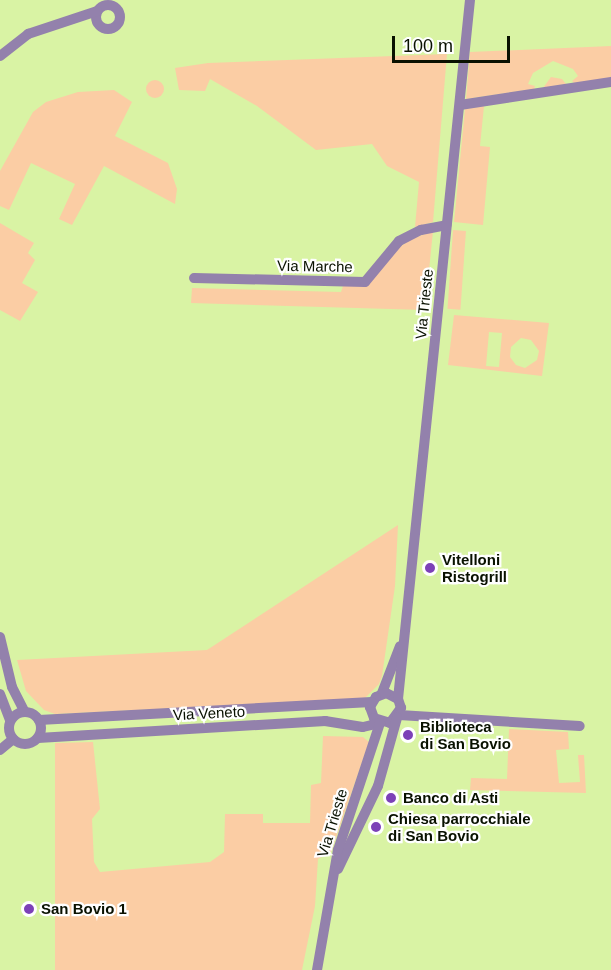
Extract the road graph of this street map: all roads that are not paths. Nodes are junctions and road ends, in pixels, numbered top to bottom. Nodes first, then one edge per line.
1 (470, 0) edge
2 (118, 4) edge
3 (97, 11) junction
4 (76, 20) junction
5 (98, 23) junction
6 (0, 56) edge
7 (611, 82) edge
8 (460, 105) junction
9 (447, 225) junction
10 (194, 278) dead end
11 (410, 611) junction
12 (0, 637) edge
13 (0, 693) edge
14 (382, 693) junction
15 (398, 699) junction
16 (372, 702) junction
17 (25, 712) junction
18 (398, 717) junction
19 (10, 720) junction
20 (39, 720) junction
21 (380, 723) junction
22 (580, 726) dead end
23 (38, 738) junction
24 (13, 740) junction
25 (0, 750) edge
26 (333, 877) junction
27 (317, 970) edge

1 - 8 street, Via Trieste
2 - 3 street
2 - 5 street
3 - 4 street
3 - 5 street
4 - 5 street
4 - 6 street
7 - 8 street
8 - 9 street, Via Trieste
9 - 10 street, Via Marche
9 - 11 street, Via Trieste
11 - 14 street
11 - 15 street
12 - 17 street
13 - 19 street
14 - 15 street
14 - 16 street
15 - 18 street
16 - 20 street, Via Veneto
16 - 21 street
17 - 19 street
17 - 20 street
18 - 21 street
18 - 22 street
18 - 26 street
19 - 24 street
20 - 23 street
21 - 23 street, Via Veneto
21 - 26 street, Via Trieste
23 - 24 street
24 - 25 street
26 - 27 street, Via Trieste

